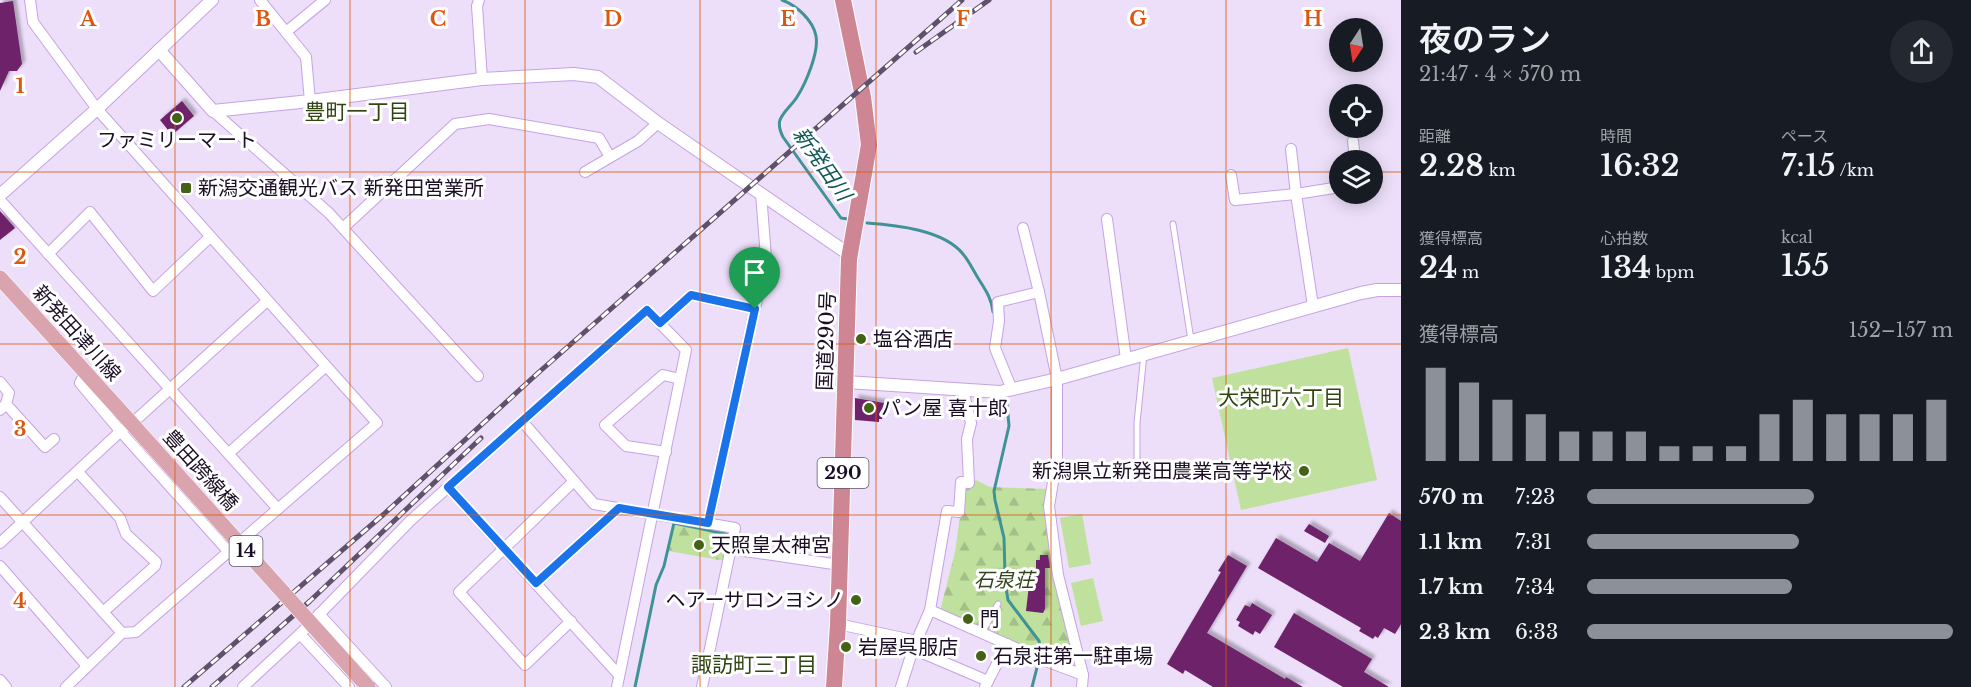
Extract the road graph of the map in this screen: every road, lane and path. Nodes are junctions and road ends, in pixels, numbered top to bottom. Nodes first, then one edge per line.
1 (30, 0) edge
2 (212, 0) edge
3 (260, 0) edge
4 (325, 0) edge
5 (479, 0) edge
6 (843, 0) edge
7 (286, 32) junction
8 (159, 50) junction
9 (482, 79) junction
10 (310, 101) junction
11 (97, 109) junction
12 (213, 111) junction
13 (658, 123) junction
14 (1353, 141) dead end
15 (1291, 149) dead end
16 (1354, 150) edge
17 (610, 157) junction
18 (585, 172) dead end
19 (1231, 175) dead end
20 (1329, 189) edge
21 (761, 193) junction
22 (1296, 194) junction
23 (0, 195) edge
24 (0, 200) edge
25 (1107, 219) dead end
26 (1173, 224) dead end
27 (343, 228) junction
28 (1023, 228) dead end
29 (210, 237) junction
30 (48, 254) junction
31 (849, 259) junction
32 (0, 278) edge
33 (1401, 290) edge
34 (1039, 292) junction
35 (267, 301) junction
36 (1313, 306) junction
37 (755, 309) junction
38 (660, 323) junction
39 (1192, 342) junction
40 (1144, 354) junction
41 (1126, 359) junction
42 (325, 367) junction
43 (478, 376) dead end
44 (1057, 379) junction
45 (680, 380) junction
46 (0, 382) edge
47 (846, 382) junction
48 (170, 388) junction
49 (963, 390) junction
50 (1006, 391) junction
51 (3, 407) edge
52 (522, 421) junction
53 (127, 423) junction
54 (54, 439) dead end
55 (666, 452) junction
56 (229, 453) junction
57 (1137, 469) dead end
58 (78, 472) junction
59 (574, 481) junction
60 (448, 487) junction
61 (0, 498) edge
62 (619, 508) junction
63 (278, 509) junction
64 (653, 514) junction
65 (23, 523) junction
66 (708, 523) junction
67 (0, 543) edge
68 (504, 548) junction
69 (731, 549) junction
70 (228, 551) junction
71 (0, 566) edge
72 (840, 566) junction
73 (536, 583) junction
74 (998, 604) dead end
75 (930, 610) junction
76 (103, 612) junction
77 (319, 614) junction
78 (571, 621) junction
79 (838, 624) junction
80 (122, 633) junction
81 (982, 633) junction
82 (300, 634) junction
83 (1007, 644) junction
84 (915, 645) junction
85 (87, 666) junction
86 (620, 675) junction
87 (0, 680) edge
88 (1083, 681) edge
89 (986, 684) edge
90 (6, 687) edge
91 (66, 687) edge
92 (243, 687) edge
93 (349, 687) edge
94 (368, 687) edge
95 (386, 687) edge
96 (617, 687) edge
97 (702, 687) edge
98 (834, 687) edge
99 (901, 687) edge

1 - 11 street
2 - 8 street
3 - 7 street
4 - 7 street
5 - 9 street
6 - 31 highway, 国道290号 / 290
7 - 10 street
8 - 11 street
8 - 12 street
9 - 10 street
9 - 13 street
10 - 12 street
11 - 23 street
11 - 29 street
12 - 27 street
13 - 17 street
13 - 21 street
14 - 16 street
15 - 22 street
17 - 18 street
17 - 27 street
19 - 22 street
20 - 22 street
21 - 31 street
21 - 37 street
22 - 36 street
24 - 30 street
25 - 41 street
26 - 39 lane
27 - 43 street
28 - 34 street
29 - 30 street
29 - 35 street
30 - 48 street
31 - 47 highway, 国道290号 / 290
32 - 53 main road, 新発田津川線 / 14
33 - 36 street
34 - 44 street
34 - 50 street
35 - 42 street
35 - 48 street
36 - 39 street
37 - 38 street
37 - 66 street
38 - 45 street
38 - 52 street
39 - 40 street
40 - 41 street
40 - 57 lane
41 - 44 street
42 - 56 street
42 - 63 street
44 - 50 street
44 - 88 street
45 - 55 street
45 - 55 street
46 - 51 street
47 - 49 street
47 - 72 highway, 国道290号 / 290
48 - 53 street
48 - 56 street
49 - 50 street
49 - 75 street
51 - 54 street
52 - 59 street
52 - 60 street
53 - 58 street
53 - 70 street
53 - 94 main road, 豊田跨線橋 / 14, bridge
55 - 64 street
56 - 63 street
58 - 65 street
58 - 76 street
59 - 62 street
59 - 68 street
60 - 68 street
60 - 77 street
61 - 65 street
62 - 64 street
62 - 73 street
63 - 70 street
64 - 66 street
64 - 86 street
65 - 67 street
65 - 76 street
66 - 69 street
68 - 73 street
68 - 78 street
69 - 72 street
69 - 97 street
70 - 80 street
71 - 85 street
72 - 79 highway, 国道290号 / 290
73 - 78 street
74 - 81 lane
75 - 81 street
75 - 84 street
76 - 80 street
77 - 82 street
77 - 95 street
78 - 86 street
79 - 84 street
79 - 98 highway, 国道290号 / 290
80 - 85 street
81 - 83 street
82 - 92 street
82 - 93 street
83 - 88 street
83 - 89 street
84 - 89 street
84 - 99 street
85 - 91 street
86 - 96 street
87 - 90 street

